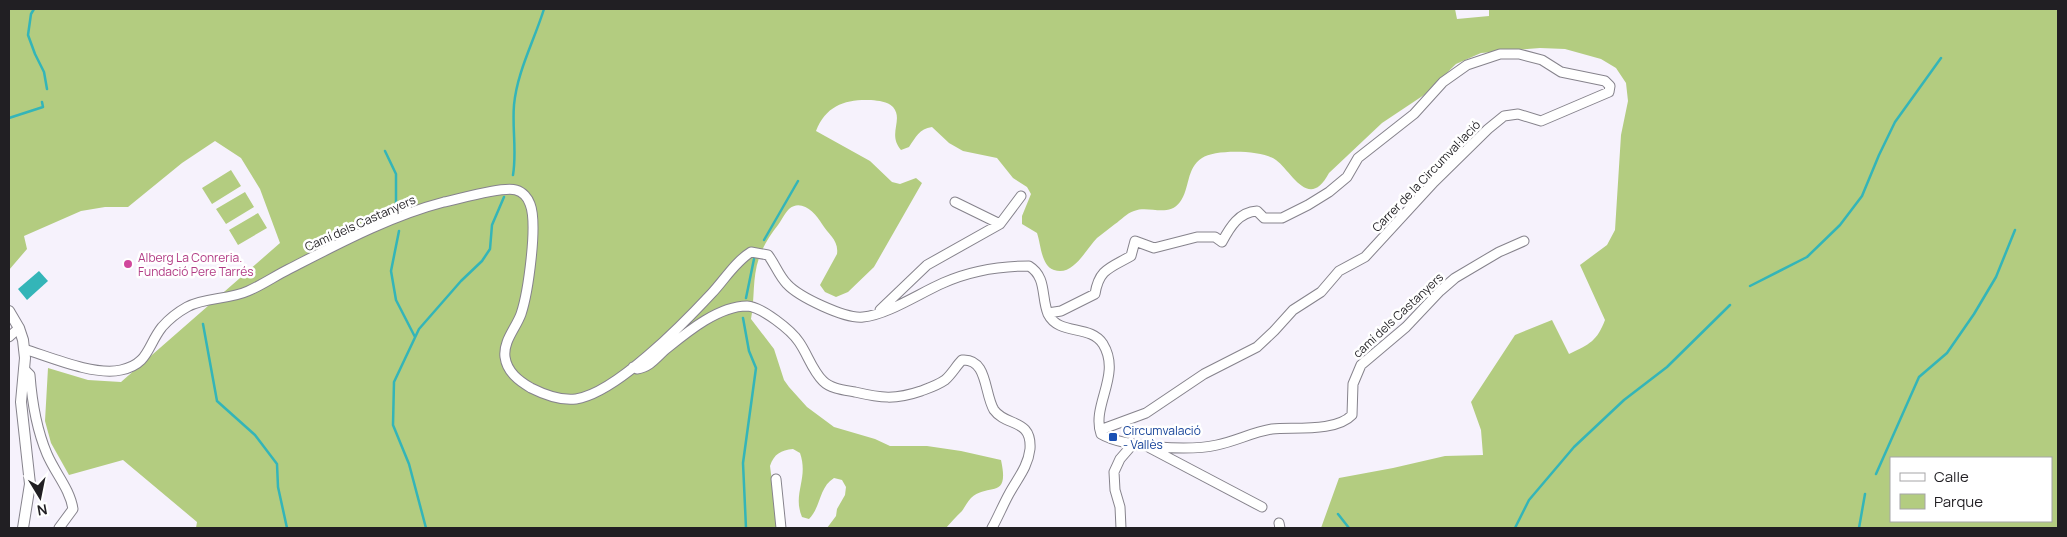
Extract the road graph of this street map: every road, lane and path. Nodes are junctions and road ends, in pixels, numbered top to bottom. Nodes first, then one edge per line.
1 (1021, 196) dead end
2 (955, 202) dead end
3 (1000, 224) junction
4 (1524, 241) dead end
5 (9, 311) edge
6 (1048, 313) junction
7 (877, 314) junction
8 (19, 328) junction
9 (9, 337) edge
10 (24, 349) junction
11 (633, 367) junction
12 (24, 369) junction
13 (1100, 430) junction
14 (1133, 444) junction
15 (1145, 446) junction
16 (776, 478) dead end
17 (1262, 507) dead end
18 (23, 528) edge
19 (59, 528) edge
20 (781, 528) edge
21 (992, 528) edge
22 (1121, 528) edge

1 - 3 street
2 - 3 street
3 - 7 street
4 - 15 street, camí dels Castanyers
5 - 8 street
6 - 7 street
6 - 13 street
6 - 13 street, Carrer de la Circumval·lació
7 - 11 street, Camí dels Castanyers
8 - 9 street
8 - 10 street
10 - 11 street, Camí dels Castanyers
10 - 12 street
11 - 21 street
12 - 18 street
12 - 19 street
13 - 14 street, camí dels Castanyers
14 - 15 street, camí dels Castanyers
14 - 22 street
15 - 17 street
16 - 20 street

